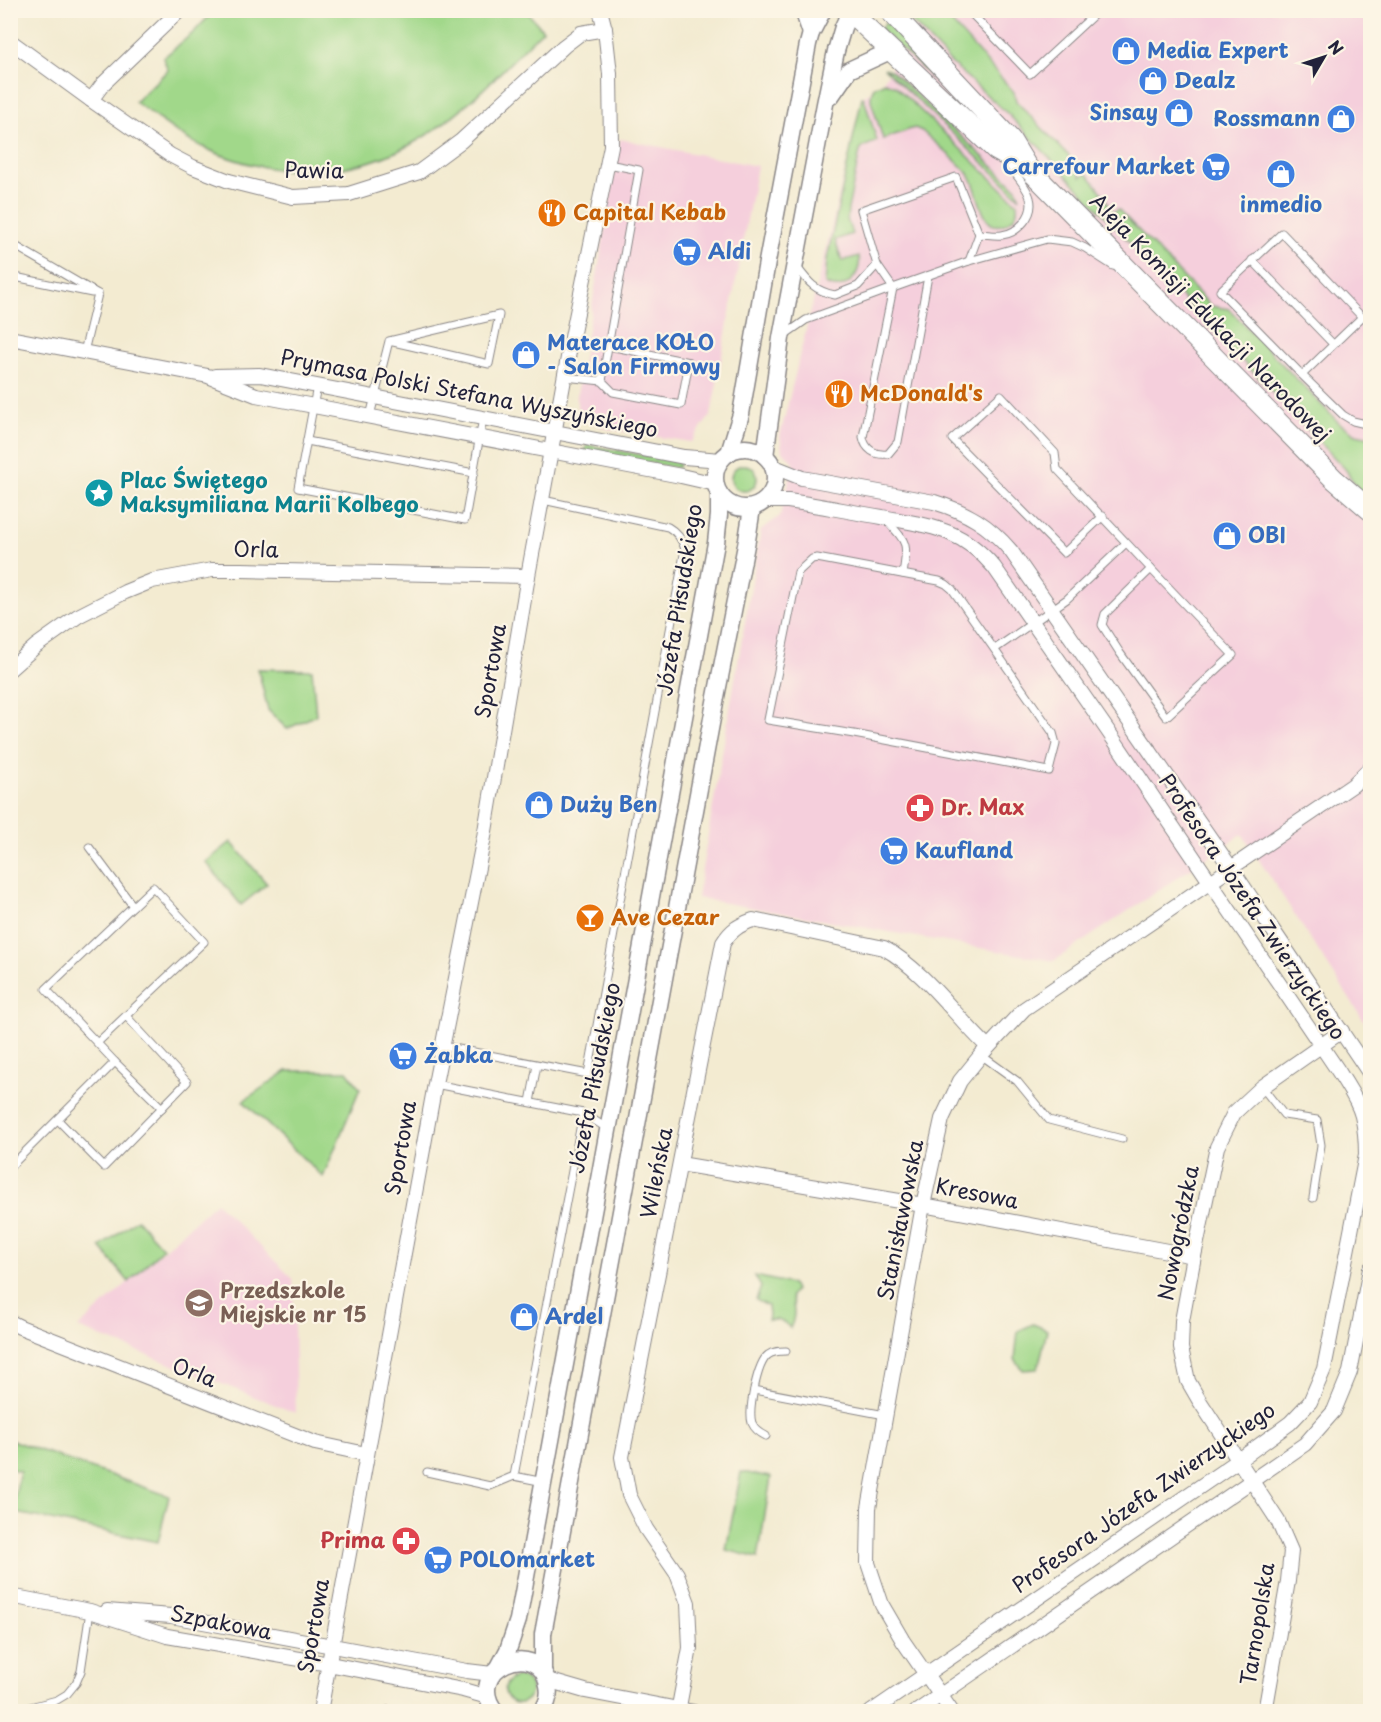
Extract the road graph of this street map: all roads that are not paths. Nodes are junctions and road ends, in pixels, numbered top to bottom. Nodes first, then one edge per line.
1 (180, 10) edge
2 (600, 10) edge
3 (803, 10) edge
4 (823, 10) edge
5 (889, 10) edge
6 (968, 10) edge
7 (1099, 10) edge
8 (850, 11) edge
9 (604, 29) junction
10 (811, 33) junction
11 (10, 41) edge
12 (890, 51) junction
13 (91, 100) junction
14 (825, 104) junction
15 (996, 150) junction
16 (608, 164) junction
17 (1027, 167) junction
18 (979, 234) junction
19 (10, 250) edge
20 (1252, 260) junction
21 (969, 261) junction
22 (796, 264) junction
23 (877, 265) junction
24 (10, 276) edge
25 (928, 276) junction
26 (1144, 284) junction
27 (893, 288) junction
28 (98, 294) junction
29 (10, 338) edge
30 (781, 338) junction
31 (389, 341) junction
32 (1333, 344) junction
33 (609, 346) junction
34 (84, 352) junction
35 (1302, 375) junction
36 (208, 376) junction
37 (565, 377) junction
38 (602, 381) junction
39 (318, 386) junction
40 (375, 397) junction
41 (314, 405) junction
42 (370, 416) junction
43 (483, 418) junction
44 (1371, 425) edge
45 (556, 432) junction
46 (480, 438) junction
47 (307, 441) junction
48 (552, 452) junction
49 (725, 457) junction
50 (769, 461) junction
51 (474, 474) junction
52 (1333, 478) junction
53 (718, 489) junction
54 (543, 500) junction
55 (758, 504) junction
56 (1371, 510) edge
57 (1103, 516) junction
58 (885, 518) junction
59 (1371, 526) edge
60 (1126, 543) junction
61 (1151, 569) junction
62 (903, 574) junction
63 (528, 576) junction
64 (1052, 610) junction
65 (1033, 623) junction
66 (995, 649) junction
67 (10, 669) edge
68 (1371, 768) edge
69 (89, 847) dead end
70 (1231, 868) junction
71 (1210, 882) junction
72 (133, 906) junction
73 (126, 1016) junction
74 (1342, 1031) junction
75 (97, 1043) junction
76 (443, 1046) junction
77 (1320, 1047) junction
78 (984, 1051) junction
79 (114, 1062) junction
80 (537, 1065) junction
81 (1371, 1074) edge
82 (435, 1084) junction
83 (1262, 1087) junction
84 (530, 1102) junction
85 (162, 1108) junction
86 (583, 1113) junction
87 (58, 1120) junction
88 (608, 1129) junction
89 (1122, 1139) dead end
90 (680, 1164) junction
91 (10, 1167) edge
92 (1313, 1197) dead end
93 (923, 1205) junction
94 (1194, 1256) junction
95 (1346, 1263) junction
96 (1371, 1268) edge
97 (10, 1322) edge
98 (786, 1351) dead end
99 (754, 1390) junction
100 (885, 1415) junction
101 (766, 1436) dead end
102 (366, 1454) junction
103 (1239, 1460) junction
104 (427, 1472) dead end
105 (514, 1476) junction
106 (1252, 1481) junction
107 (544, 1482) junction
108 (10, 1596) edge
109 (90, 1611) junction
110 (333, 1646) junction
111 (329, 1664) junction
112 (495, 1670) junction
113 (926, 1674) junction
114 (545, 1676) junction
115 (940, 1695) junction
116 (493, 1707) edge
117 (679, 1710) edge
118 (11, 1712) edge
119 (320, 1712) edge
120 (541, 1712) edge
121 (694, 1712) edge
122 (871, 1712) edge
123 (916, 1712) edge
124 (952, 1712) edge
125 (1265, 1712) edge

1 - 13 street
2 - 9 street
3 - 10 street
4 - 10 street
5 - 17 main road, Aleja Komisji Edukacji Narodowej
6 - 7 lane
8 - 12 main road, Aleja Komisji Edukacji Narodowej
8 - 14 street
9 - 13 street, Pawia
9 - 16 street
10 - 49 street
11 - 13 street, Pawia
12 - 14 street
12 - 15 main road, Aleja Komisji Edukacji Narodowej
14 - 22 street
15 - 17 main road, Aleja Komisji Edukacji Narodowej
15 - 18 lane
16 - 33 lane
16 - 37 street
17 - 26 main road, Aleja Komisji Edukacji Narodowej
18 - 21 lane
18 - 23 lane
19 - 28 lane
20 - 32 lane
20 - 32 lane
20 - 35 lane
21 - 25 lane
21 - 26 lane
22 - 23 lane
22 - 30 street
23 - 27 lane
24 - 28 lane
25 - 27 lane
25 - 27 lane
26 - 52 main road, Aleja Komisji Edukacji Narodowej
27 - 30 lane
28 - 34 lane
29 - 34 street, Prymasa Polski Stefana Wyszyńskiego
30 - 50 street
31 - 31 lane
31 - 40 lane
32 - 35 lane
33 - 38 lane
33 - 38 lane
34 - 36 street, Prymasa Polski Stefana Wyszyńskiego
35 - 44 lane
36 - 39 street, Prymasa Polski Stefana Wyszyńskiego
36 - 41 street, Prymasa Polski Stefana Wyszyńskiego
37 - 38 lane
37 - 45 street
39 - 40 street, Prymasa Polski Stefana Wyszyńskiego
39 - 41 lane
40 - 42 lane
40 - 43 street, Prymasa Polski Stefana Wyszyńskiego
41 - 42 street, Prymasa Polski Stefana Wyszyńskiego
41 - 47 lane
42 - 46 street, Prymasa Polski Stefana Wyszyńskiego
43 - 45 street, Prymasa Polski Stefana Wyszyńskiego
43 - 46 lane
45 - 48 street
45 - 49 street, Prymasa Polski Stefana Wyszyńskiego
46 - 48 street, Prymasa Polski Stefana Wyszyńskiego
46 - 51 lane
47 - 51 lane
47 - 51 lane
48 - 53 street, Prymasa Polski Stefana Wyszyńskiego
48 - 54 street, Sportowa
49 - 50 street
49 - 53 street
50 - 55 street
50 - 64 street, Profesora Józefa Zwierzyckiego
52 - 56 main road, Aleja Komisji Edukacji Narodowej
52 - 59 main road, Aleja Komisji Edukacji Narodowej
53 - 55 street
53 - 88 street, Józefa Piłsudskiego
54 - 63 street, Sportowa
54 - 80 lane
55 - 58 street, Profesora Józefa Zwierzyckiego
55 - 114 street
57 - 57 lane
57 - 60 lane
58 - 62 lane
58 - 65 street, Profesora Józefa Zwierzyckiego
60 - 61 lane
60 - 64 lane
61 - 61 lane
62 - 66 lane
62 - 66 lane
63 - 67 street, Orla
63 - 76 street, Sportowa
64 - 65 lane
64 - 70 street, Profesora Józefa Zwierzyckiego
65 - 66 lane
65 - 71 street, Profesora Józefa Zwierzyckiego
68 - 70 street, Stanisławowska
69 - 72 lane
70 - 71 street, Stanisławowska
70 - 74 street, Profesora Józefa Zwierzyckiego
71 - 77 street, Profesora Józefa Zwierzyckiego
71 - 78 street, Stanisławowska
72 - 73 lane
72 - 75 lane
73 - 75 lane
73 - 85 lane
74 - 77 street, Nowogródzka
74 - 81 street, Profesora Józefa Zwierzyckiego
75 - 79 lane
76 - 80 lane
76 - 82 street, Sportowa
77 - 83 street, Nowogródzka
77 - 95 street, Profesora Józefa Zwierzyckiego
78 - 89 lane
78 - 90 street, Wileńska
78 - 93 street, Stanisławowska
79 - 85 lane
79 - 87 lane
80 - 84 lane
82 - 84 lane
82 - 102 street, Sportowa
83 - 92 lane
83 - 94 street, Nowogródzka
84 - 86 lane
85 - 87 lane
86 - 88 lane
86 - 105 lane
87 - 91 lane
88 - 107 street, Józefa Piłsudskiego
90 - 93 street, Kresowa
90 - 117 street, Wileńska
93 - 94 street, Kresowa
93 - 100 street, Stanisławowska
94 - 103 street, Nowogródzka
95 - 96 street
95 - 103 street, Profesora Józefa Zwierzyckiego
96 - 106 street
97 - 102 street, Orla
98 - 99 lane
99 - 100 lane
99 - 101 lane
100 - 113 street, Stanisławowska
102 - 110 street, Sportowa
103 - 106 street, Nowogródzka
103 - 113 street, Profesora Józefa Zwierzyckiego
104 - 105 lane
105 - 107 lane
106 - 115 street
106 - 125 street, Tarnopolska
107 - 112 street, Józefa Piłsudskiego
108 - 109 street, Szpakowa
109 - 110 street, Szpakowa
109 - 111 street, Szpakowa
109 - 118 lane
110 - 111 street, Sportowa
110 - 112 street, Szpakowa
111 - 116 street, Szpakowa
111 - 119 street, Sportowa
112 - 114 street
112 - 116 street, Józefa Piłsudskiego
113 - 115 street, Stanisławowska
113 - 122 street, Profesora Józefa Zwierzyckiego
114 - 117 street
114 - 120 street
115 - 123 street
115 - 124 street, Stanisławowska
117 - 121 street

